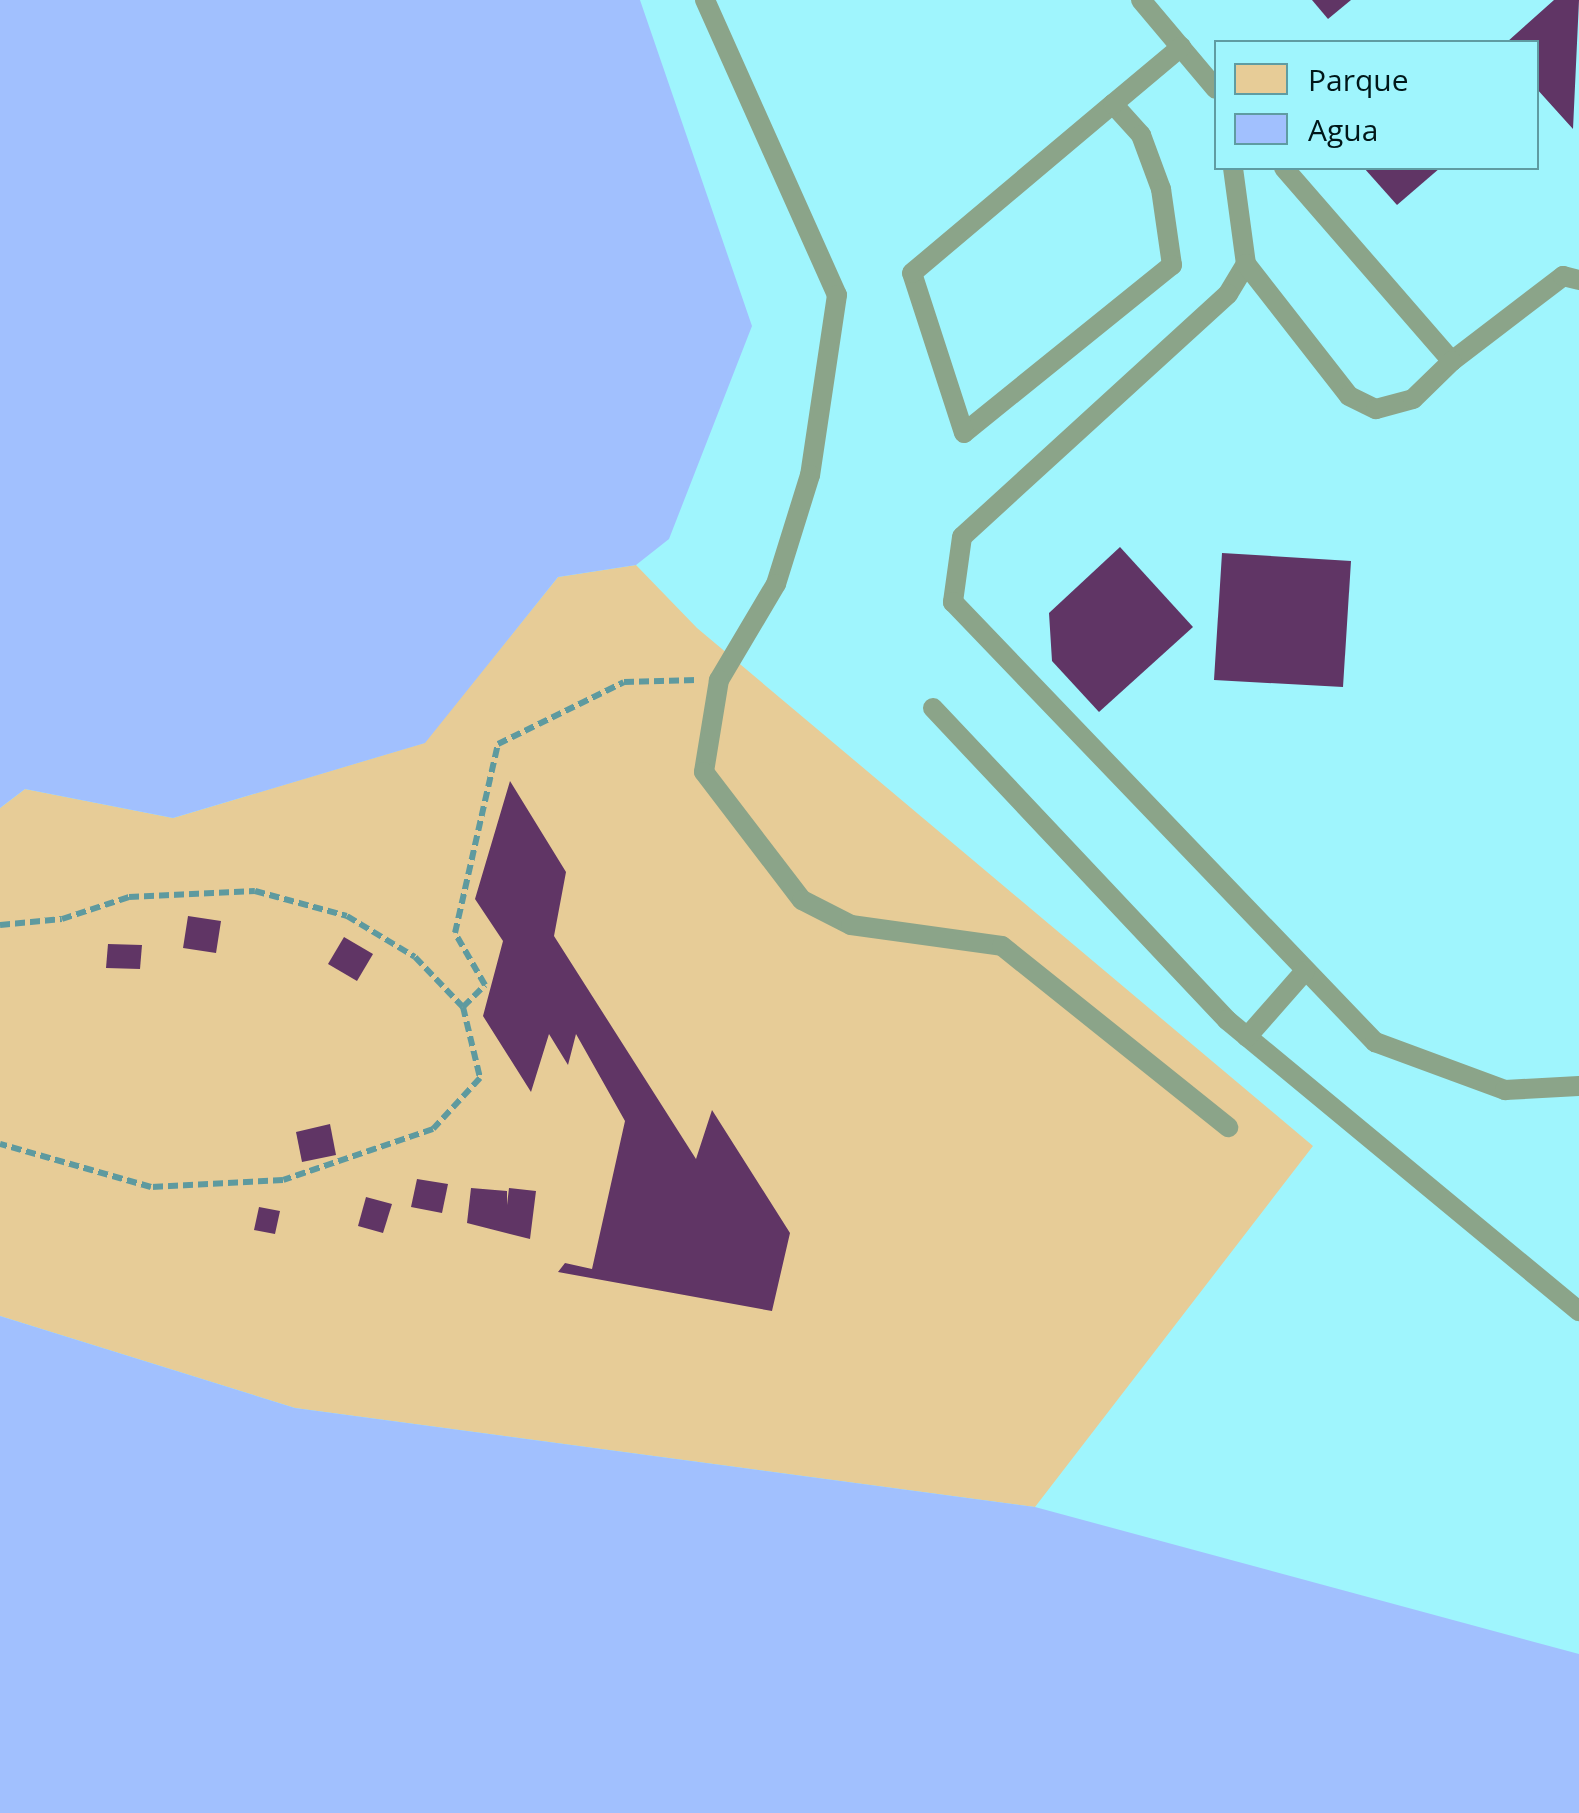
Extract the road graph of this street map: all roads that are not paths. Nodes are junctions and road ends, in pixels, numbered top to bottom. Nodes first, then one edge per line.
1 (705, 0) edge
2 (1142, 0) edge
3 (1182, 47) junction
4 (1214, 86) edge
5 (1113, 104) junction
6 (1233, 170) edge
7 (1286, 170) edge
8 (1579, 262) edge
9 (1246, 264) junction
10 (1571, 278) edge
11 (1452, 362) junction
12 (933, 708) dead end
13 (1305, 971) junction
14 (1247, 1037) junction
15 (1579, 1086) edge
16 (1228, 1127) dead end
17 (1579, 1311) edge

1 - 16 lane
2 - 3 lane
3 - 4 lane
3 - 5 lane
5 - 5 lane
6 - 9 lane
7 - 11 lane
8 - 10 lane
9 - 11 lane
9 - 13 lane
10 - 11 lane
12 - 14 lane
13 - 14 lane
13 - 15 lane
14 - 17 lane

